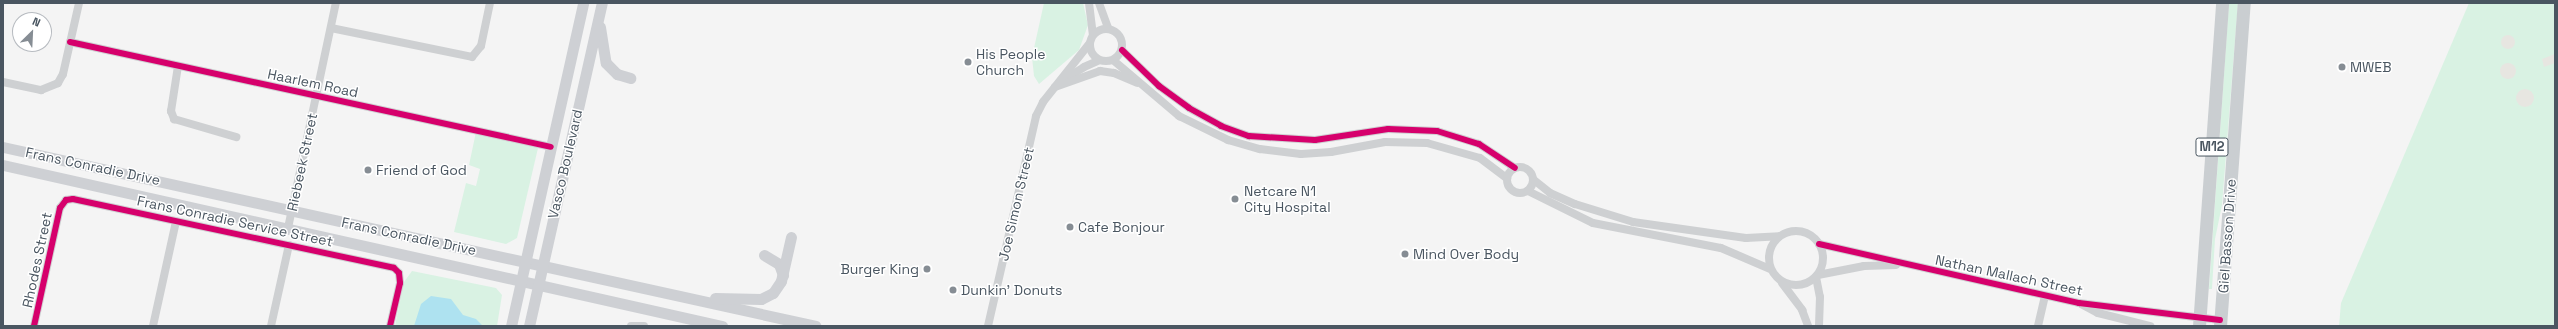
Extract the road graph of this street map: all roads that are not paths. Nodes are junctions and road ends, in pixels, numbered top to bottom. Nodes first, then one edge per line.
1 (79, 3) edge
2 (336, 3) edge
3 (490, 3) edge
4 (583, 3) edge
5 (602, 3) edge
6 (1089, 3) edge
7 (1099, 3) edge
8 (2222, 3) edge
9 (2244, 3) edge
10 (600, 16) junction
11 (331, 28) junction
12 (1108, 28) junction
13 (1093, 34) junction
14 (70, 42) junction
15 (1090, 44) junction
16 (1122, 50) junction
17 (1100, 60) junction
18 (1113, 60) junction
19 (178, 66) junction
20 (630, 78) dead end
21 (3, 82) edge
22 (1055, 87) junction
23 (1153, 94) junction
24 (316, 97) junction
25 (236, 137) dead end
26 (3, 146) edge
27 (551, 147) junction
28 (3, 165) edge
29 (1514, 168) junction
30 (1506, 178) junction
31 (1534, 180) junction
32 (1528, 191) junction
33 (66, 200) joint
34 (291, 210) junction
35 (176, 221) junction
36 (288, 228) junction
37 (1779, 236) junction
38 (791, 237) dead end
39 (1819, 244) junction
40 (289, 245) junction
41 (764, 256) dead end
42 (526, 262) junction
43 (543, 266) junction
44 (1909, 266) junction
45 (1770, 269) junction
46 (783, 275) junction
47 (1817, 276) junction
48 (521, 281) junction
49 (1780, 281) junction
50 (538, 285) junction
51 (2045, 296) junction
52 (689, 298) junction
53 (2079, 303) junction
54 (2199, 322) edge
55 (2220, 323) edge
56 (34, 326) edge
57 (153, 326) edge
58 (271, 326) edge
59 (390, 326) edge
60 (511, 326) edge
61 (529, 326) edge
62 (631, 326) edge
63 (644, 326) edge
64 (722, 326) edge
65 (816, 326) edge
66 (988, 326) edge
67 (1808, 326) edge
68 (1819, 326) edge
69 (2038, 326) edge
70 (2150, 326) edge

1 - 14 street
2 - 11 street, Riebeek Street
3 - 11 street
4 - 27 main road, Vasco Boulevard
5 - 10 main road, Vasco Boulevard
6 - 13 street
7 - 12 street
8 - 54 main road, Giel Basson Drive / M12
9 - 55 main road, Giel Basson Drive / M12
10 - 20 main road
10 - 43 main road, Vasco Boulevard
11 - 24 street, Riebeek Street
12 - 13 street
12 - 16 street
13 - 15 street
14 - 19 street, Haarlem Road
14 - 21 street
15 - 17 street
15 - 22 street, Joe Simon Street
16 - 18 street
16 - 29 street
17 - 18 street
17 - 22 street, Joe Simon Street
18 - 23 street
19 - 24 street, Haarlem Road
19 - 25 street
22 - 23 street
22 - 66 street, Joe Simon Street
23 - 30 street
24 - 27 street, Haarlem Road
24 - 34 street, Riebeek Street
26 - 34 main road, Frans Conradie Drive
27 - 42 main road, Vasco Boulevard
28 - 36 main road, Frans Conradie Drive
29 - 30 street
29 - 31 street
30 - 32 street
31 - 32 street
31 - 37 street
32 - 45 street
33 - 35 street, Frans Conradie Service Street
33 - 56 street, Rhodes Street
34 - 36 street, Riebeek Street
34 - 42 main road, Frans Conradie Drive
35 - 40 street, Frans Conradie Service Street
35 - 57 street
36 - 48 main road, Frans Conradie Drive
37 - 39 street
37 - 45 street
38 - 46 main road
39 - 44 street, Nathan Mallach Street
39 - 47 street
40 - 58 street
40 - 59 street, Frans Conradie Service Street
41 - 46 main road
42 - 43 main road, Frans Conradie Drive
42 - 48 main road, Vasco Boulevard
43 - 50 main road, Vasco Boulevard
43 - 52 main road, Frans Conradie Drive
44 - 47 street, Nathan Mallach Street
44 - 51 street, Nathan Mallach Street
45 - 49 street
46 - 52 main road
47 - 49 street
47 - 68 street
48 - 50 main road, Frans Conradie Drive
48 - 60 main road, Vasco Boulevard
49 - 67 street
50 - 61 main road, Vasco Boulevard
50 - 64 main road, Frans Conradie Drive
51 - 53 street, Nathan Mallach Street
51 - 69 street
52 - 65 main road, Frans Conradie Drive
53 - 54 street, Nathan Mallach Street
53 - 70 street, Nathan Mallach Street
54 - 55 street, Nathan Mallach Street
62 - 63 street

